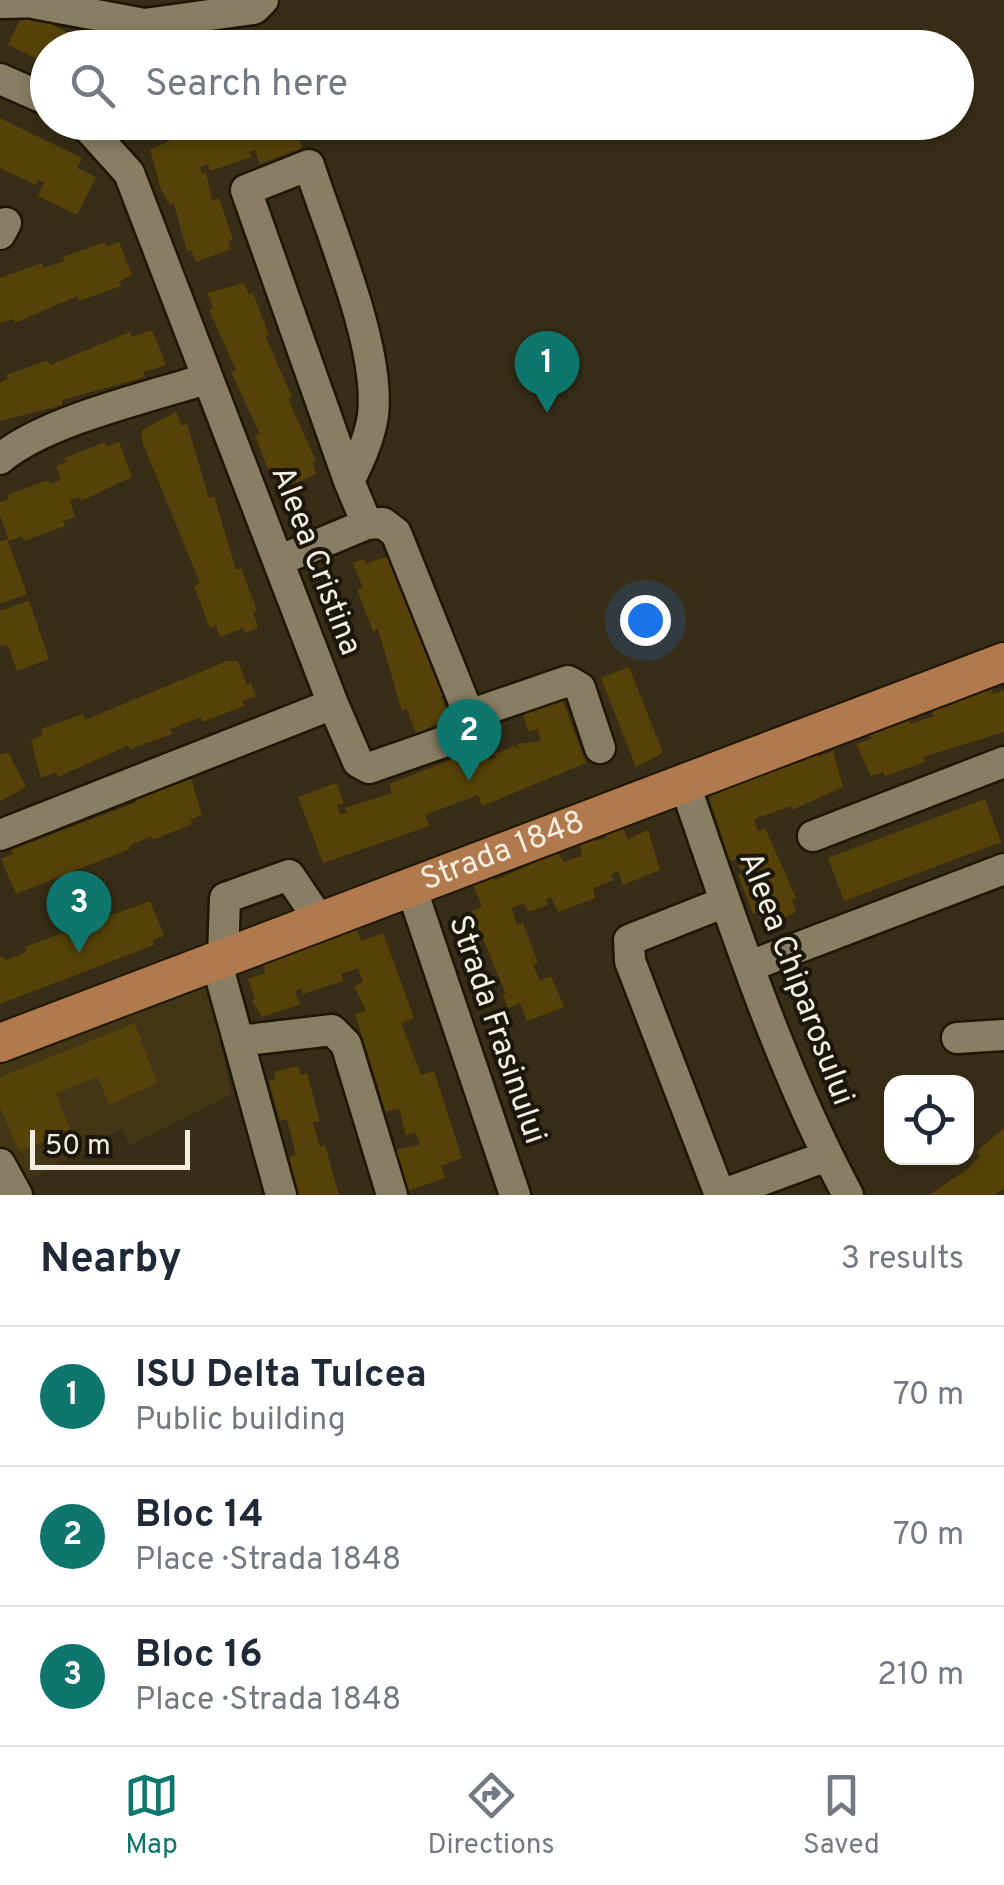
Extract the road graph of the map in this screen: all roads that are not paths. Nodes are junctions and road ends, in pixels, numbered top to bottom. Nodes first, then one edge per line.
1 (69, 0) edge
2 (263, 0) edge
3 (0, 3) edge
4 (33, 3) junction
5 (0, 79) edge
6 (30, 92) edge
7 (99, 140) edge
8 (206, 379) junction
9 (2, 454) edge
10 (349, 481) junction
11 (368, 524) junction
12 (278, 561) junction
13 (1004, 662) edge
14 (333, 704) junction
15 (469, 715) junction
16 (600, 748) dead end
17 (1004, 762) edge
18 (685, 785) junction
19 (0, 835) edge
20 (812, 836) dead end
21 (1004, 869) edge
22 (410, 887) junction
23 (725, 902) junction
24 (320, 921) junction
25 (219, 959) junction
26 (750, 966) junction
27 (1004, 1035) edge
28 (957, 1038) dead end
29 (239, 1041) junction
30 (0, 1043) edge
31 (827, 1156) junction
32 (0, 1164) edge
33 (17, 1195) edge
34 (281, 1195) edge
35 (392, 1195) edge
36 (515, 1195) edge
37 (721, 1195) edge
38 (848, 1195) edge

1 - 4 street
2 - 4 street
3 - 4 street
5 - 6 street
7 - 8 street, Aleea Cristina
8 - 9 street
8 - 12 street, Aleea Cristina
10 - 10 street
10 - 11 street
11 - 12 street
11 - 15 street
12 - 14 street, Aleea Cristina
13 - 18 main road, Strada 1848
14 - 15 street
14 - 19 street, Aleea Cristina
15 - 16 street
17 - 20 street
18 - 22 main road, Strada 1848
18 - 23 street, Aleea Chiparosului
21 - 26 street
22 - 24 main road, Strada 1848
22 - 36 street, Strada Frasinului
23 - 26 street, Aleea Chiparosului
23 - 37 street
24 - 25 main road, Strada 1848
24 - 25 street
25 - 29 street
25 - 30 main road, Strada 1848
26 - 31 street, Aleea Chiparosului
27 - 28 street
29 - 34 street
29 - 35 street
31 - 37 street
31 - 38 street, Aleea Chiparosului
32 - 33 street

